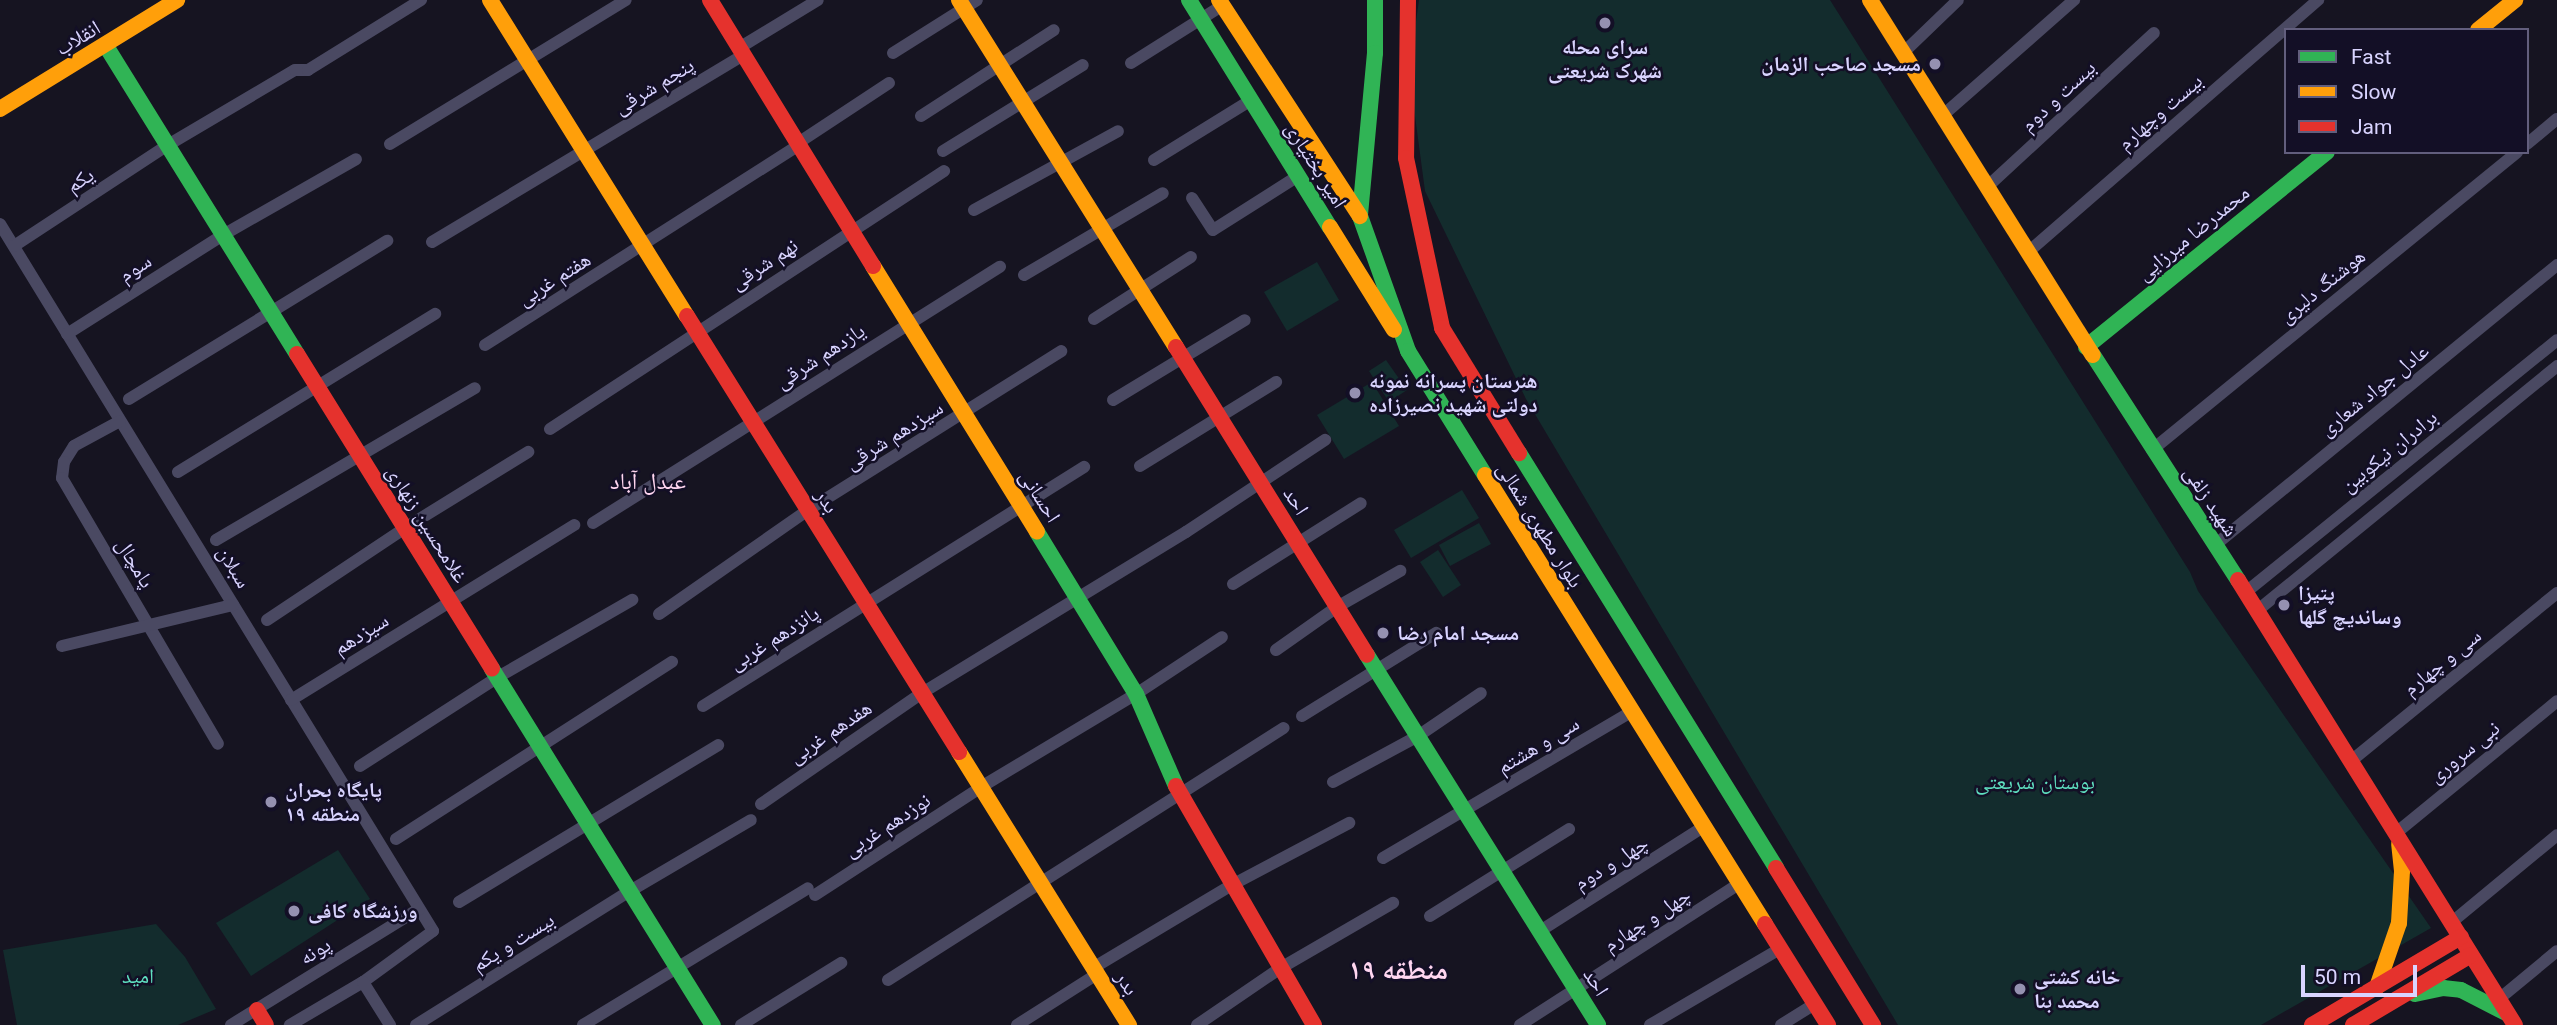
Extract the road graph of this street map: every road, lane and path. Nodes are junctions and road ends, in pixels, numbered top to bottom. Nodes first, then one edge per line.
1 (177, 0) edge
2 (421, 0) edge
3 (490, 0) edge
4 (626, 0) edge
5 (710, 0) edge
6 (818, 0) edge
7 (1189, 0) edge
8 (1375, 0) edge
9 (1408, 0) edge
10 (1870, 0) edge
11 (1958, 0) edge
12 (2074, 0) edge
13 (2318, 0) edge
14 (2515, 0) edge
15 (1221, 2) edge
16 (966, 3) edge
17 (1201, 20) junction
18 (2286, 28) edge
19 (2480, 28) edge
20 (1054, 30) dead end
21 (2284, 30) edge
22 (2154, 33) dead end
23 (106, 46) junction
24 (741, 51) junction
25 (893, 52) dead end
26 (1903, 53) junction
27 (528, 60) junction
28 (1131, 63) dead end
29 (998, 64) junction
30 (1083, 65) dead end
31 (889, 83) dead end
32 (1251, 100) junction
33 (1022, 102) junction
34 (0, 109) edge
35 (921, 116) dead end
36 (1942, 116) junction
37 (2557, 119) edge
38 (1118, 131) dead end
39 (2529, 142) edge
40 (390, 144) dead end
41 (798, 144) junction
42 (168, 145) junction
43 (584, 150) junction
44 (943, 150) dead end
45 (2325, 154) edge
46 (2514, 154) edge
47 (356, 159) dead end
48 (1154, 160) dead end
49 (1060, 162) junction
50 (944, 171) dead end
51 (1298, 176) junction
52 (1987, 187) junction
53 (1163, 194) dead end
54 (1192, 198) dead end
55 (974, 210) dead end
56 (1360, 216) junction
57 (0, 224) edge
58 (1101, 228) junction
59 (852, 230) junction
60 (223, 235) junction
61 (387, 241) dead end
62 (432, 242) dead end
63 (14, 246) junction
64 (643, 246) junction
65 (2027, 253) junction
66 (1191, 257) dead end
67 (2557, 265) edge
68 (1000, 267) dead end
69 (1024, 275) dead end
70 (1139, 288) junction
71 (272, 314) junction
72 (435, 314) dead end
73 (1094, 319) dead end
74 (1245, 320) dead end
75 (908, 322) junction
76 (696, 331) junction
77 (67, 334) junction
78 (2557, 340) edge
79 (485, 345) dead end
80 (2086, 347) junction
81 (1060, 351) dead end
82 (1408, 351) junction
83 (1182, 358) junction
84 (2557, 366) edge
85 (1276, 383) dead end
86 (318, 387) junction
87 (475, 388) dead end
88 (129, 399) dead end
89 (1113, 400) dead end
90 (965, 414) junction
91 (1219, 417) junction
92 (120, 421) junction
93 (754, 423) junction
94 (550, 429) dead end
95 (1325, 440) dead end
96 (2151, 450) junction
97 (528, 452) dead end
98 (359, 454) junction
99 (1140, 466) dead end
100 (1084, 467) dead end
101 (178, 472) dead end
102 (1260, 482) junction
103 (1361, 503) dead end
104 (1021, 505) junction
105 (808, 510) junction
106 (593, 523) dead end
107 (574, 525) dead end
108 (405, 528) junction
109 (216, 540) dead end
110 (1297, 542) junction
111 (2215, 545) junction
112 (1400, 571) dead end
113 (1233, 584) dead end
114 (2246, 592) junction
115 (2557, 593) edge
116 (1078, 597) junction
117 (632, 600) dead end
118 (451, 601) junction
119 (866, 603) junction
120 (233, 605) junction
121 (1337, 607) junction
122 (2258, 610) junction
123 (659, 614) dead end
124 (267, 620) dead end
125 (149, 625) junction
126 (1436, 633) dead end
127 (1222, 636) dead end
128 (62, 646) dead end
129 (1276, 650) dead end
130 (672, 662) dead end
131 (1376, 668) junction
132 (498, 677) junction
133 (922, 693) junction
134 (1481, 693) dead end
135 (1136, 694) junction
136 (291, 700) junction
137 (2557, 701) edge
138 (703, 706) dead end
139 (1631, 712) junction
140 (1302, 716) dead end
141 (1284, 727) dead end
142 (1418, 736) junction
143 (218, 744) dead end
144 (718, 744) dead end
145 (541, 748) junction
146 (2351, 761) junction
147 (360, 766) dead end
148 (1333, 782) dead end
149 (981, 787) junction
150 (1180, 795) junction
151 (761, 804) dead end
152 (1464, 811) junction
153 (751, 820) dead end
154 (588, 822) junction
155 (1349, 823) dead end
156 (1703, 827) junction
157 (1569, 829) dead end
158 (2396, 834) junction
159 (2557, 835) edge
160 (396, 839) dead end
161 (1383, 858) dead end
162 (1502, 870) junction
163 (1040, 882) junction
164 (1739, 884) junction
165 (1230, 886) junction
166 (630, 891) junction
167 (459, 902) dead end
168 (1393, 903) dead end
169 (419, 909) junction
170 (1430, 916) dead end
171 (2452, 922) junction
172 (1540, 931) junction
173 (2461, 937) junction
174 (1781, 948) junction
175 (2557, 951) edge
176 (2471, 955) junction
177 (841, 962) dead end
178 (676, 965) junction
179 (1279, 969) junction
180 (1095, 971) junction
181 (888, 980) dead end
182 (363, 982) junction
183 (2377, 987) junction
184 (1576, 989) junction
185 (2499, 999) junction
186 (2391, 1002) junction
187 (1815, 1004) junction
188 (257, 1010) junction
189 (2513, 1021) edge
190 (231, 1025) edge
191 (266, 1025) edge
192 (290, 1025) edge
193 (390, 1025) edge
194 (416, 1025) edge
195 (583, 1025) edge
196 (713, 1025) edge
197 (741, 1025) edge
198 (1017, 1025) edge
199 (1129, 1025) edge
200 (1197, 1025) edge
201 (1314, 1025) edge
202 (1520, 1025) edge
203 (1598, 1025) edge
204 (1650, 1025) edge
205 (1781, 1025) edge
206 (1828, 1025) edge
207 (1873, 1025) edge
208 (2312, 1025) edge
209 (2353, 1025) edge

1 - 23 street, انقلاب
2 - 42 street, یکم
3 - 27 street, بدر
4 - 27 street
5 - 24 street, احسانی
6 - 24 street, پنجم شرقی
7 - 17 street, امیر بختیاری
8 - 56 street, بلوار مطهری شمالی
9 - 207 street, بلوار مطهری شمالی
10 - 26 street, شهید زلفی
11 - 26 street
12 - 36 street
13 - 18 street, بیست وچهارم
14 - 19 street
15 - 17 street
15 - 56 street, امیر بختیاری
16 - 25 street
16 - 29 street, احد
17 - 28 street
17 - 32 street, امیر بختیاری
20 - 29 street
21 - 65 street, بیست وچهارم
22 - 52 street, بیست و دوم
23 - 34 street, انقلاب
23 - 42 street, غلامحسین زنهاری
24 - 41 street, احسانی
24 - 43 street, پنجم شرقی
26 - 36 street, شهید زلفی
27 - 40 street
27 - 43 street, بدر
29 - 33 street, احد
29 - 35 street
30 - 33 street
31 - 41 street, هفتم غربی
32 - 48 street
32 - 51 street, امیر بختیاری
33 - 44 street
33 - 49 street, احد
36 - 52 street, شهید زلفی
37 - 39 street
38 - 49 street
41 - 59 street, احسانی
41 - 64 street, هفتم غربی
42 - 60 street, غلامحسین زنهاری
42 - 63 street, یکم
43 - 62 street, پنجم شرقی
43 - 64 street, بدر
45 - 80 street, محمدرضا میرزایی
46 - 96 street, هوشنگ دلیری
47 - 60 street, سوم
49 - 55 street
49 - 58 street, احد
50 - 59 street, نهم شرقی
51 - 54 street
51 - 82 street, امیر بختیاری
52 - 65 street, شهید زلفی
53 - 58 street
56 - 82 street, بلوار مطهری شمالی
57 - 63 street, سبلان
58 - 69 street
58 - 70 street, احد
59 - 75 street, احسانی
59 - 76 street, نهم شرقی
60 - 71 street, غلامحسین زنهاری
60 - 77 street, سوم
61 - 71 street
63 - 77 street, سبلان
64 - 76 street, بدر
64 - 79 street, هفتم غربی
65 - 80 street, شهید زلفی
66 - 70 street
67 - 111 street, عادل جواد شعاری
68 - 75 street, یازدهم شرقی
70 - 73 street
70 - 83 street, احد
71 - 86 street, غلامحسین زنهاری
71 - 88 street
72 - 86 street
74 - 83 street
75 - 90 street, احسانی
75 - 93 street, یازدهم شرقی
76 - 93 street, بدر
76 - 94 street, نهم شرقی
77 - 92 street, سبلان
78 - 114 street, برادران نیکوبین
80 - 96 street, شهید زلفی
81 - 90 street, سیزدهم شرقی
82 - 139 street, بلوار مطهری شمالی
83 - 89 street
83 - 91 street, احد
84 - 122 street, برادران نیکوبین
85 - 91 street
86 - 98 street, غلامحسین زنهاری
86 - 101 street
87 - 98 street
90 - 104 street, احسانی
90 - 105 street, سیزدهم شرقی
91 - 99 street
91 - 102 street, احد
92 - 120 street, سبلان
92 - 125 street, پامچال
93 - 105 street, بدر
93 - 106 street, یازدهم شرقی
95 - 102 street, هفدهم غربی
96 - 111 street, شهید زلفی
97 - 108 street
98 - 108 street, غلامحسین زنهاری
98 - 109 street
100 - 104 street, پانزدهم غربی
102 - 110 street, احد
102 - 116 street, هفدهم غربی
103 - 110 street
104 - 116 street, احسانی
104 - 119 street, پانزدهم غربی
105 - 119 street, بدر
105 - 123 street, سیزدهم شرقی
107 - 118 street, سیزدهم
108 - 118 street, غلامحسین زنهاری
108 - 124 street
110 - 113 street
110 - 121 street, احد
111 - 114 street, شهید زلفی
112 - 121 street
114 - 122 street, شهید زلفی
115 - 146 street, سی و چهارم
116 - 133 street, هفدهم غربی
116 - 135 street, احسانی
117 - 132 street
118 - 132 street, غلامحسین زنهاری
118 - 136 street, سیزدهم
119 - 133 street, بدر
119 - 138 street, پانزدهم غربی
120 - 125 street
120 - 136 street, سبلان
121 - 129 street
121 - 131 street, احد
122 - 146 street, شهید زلفی
125 - 128 street
125 - 143 street, پامچال
126 - 131 street
127 - 135 street, نوزدهم غربی
130 - 145 street
131 - 140 street
131 - 142 street, احد
132 - 145 street, غلامحسین زنهاری
132 - 147 street
133 - 149 street, بدر
133 - 151 street, هفدهم غربی
134 - 142 street
135 - 149 street, نوزدهم غربی
135 - 150 street, احسانی
136 - 169 street, سبلان
137 - 158 street, نبی سروری
139 - 152 street, سی و هشتم
139 - 156 street, بلوار مطهری شمالی
141 - 150 street
142 - 148 street
142 - 152 street, احد
144 - 154 street
145 - 154 street, غلامحسین زنهاری
145 - 160 street
146 - 158 street, شهید زلفی
149 - 163 street, بدر
149 - 178 street, نوزدهم غربی
150 - 163 street
150 - 165 street, احسانی
152 - 161 street, سی و هشتم
152 - 162 street, احد
153 - 166 street
154 - 166 street, غلامحسین زنهاری
154 - 167 street
155 - 165 street
156 - 164 street, بلوار مطهری شمالی
156 - 172 street, چهل و دوم
157 - 162 street
158 - 171 street, شهید زلفی
158 - 183 street
159 - 171 street
162 - 170 street
162 - 172 street, احد
163 - 180 street, بدر
163 - 181 street
164 - 174 street, بلوار مطهری شمالی
164 - 184 street, چهل و چهارم
165 - 179 street, احسانی
165 - 180 street
166 - 178 street, غلامحسین زنهاری
166 - 194 street, بیست و یکم
168 - 179 street
169 - 182 street, سبلان
169 - 188 street, پونه
171 - 173 street, شهید زلفی
172 - 184 street, احد
173 - 176 street, شهید زلفی
173 - 183 street
174 - 187 street, بلوار مطهری شمالی
174 - 204 street
175 - 185 street
176 - 185 street, شهید زلفی
176 - 186 street
177 - 197 street
178 - 195 street, نوزدهم غربی
178 - 196 street, غلامحسین زنهاری
179 - 200 street
179 - 201 street, احسانی
180 - 198 street
180 - 199 street, بدر
182 - 192 street
182 - 193 street
183 - 208 street
184 - 202 street, چهل و چهارم
184 - 203 street, احد
185 - 189 street, شهید زلفی
186 - 189 street
186 - 209 street
187 - 205 street
187 - 206 street, بلوار مطهری شمالی
188 - 190 street, پونه
188 - 191 street

